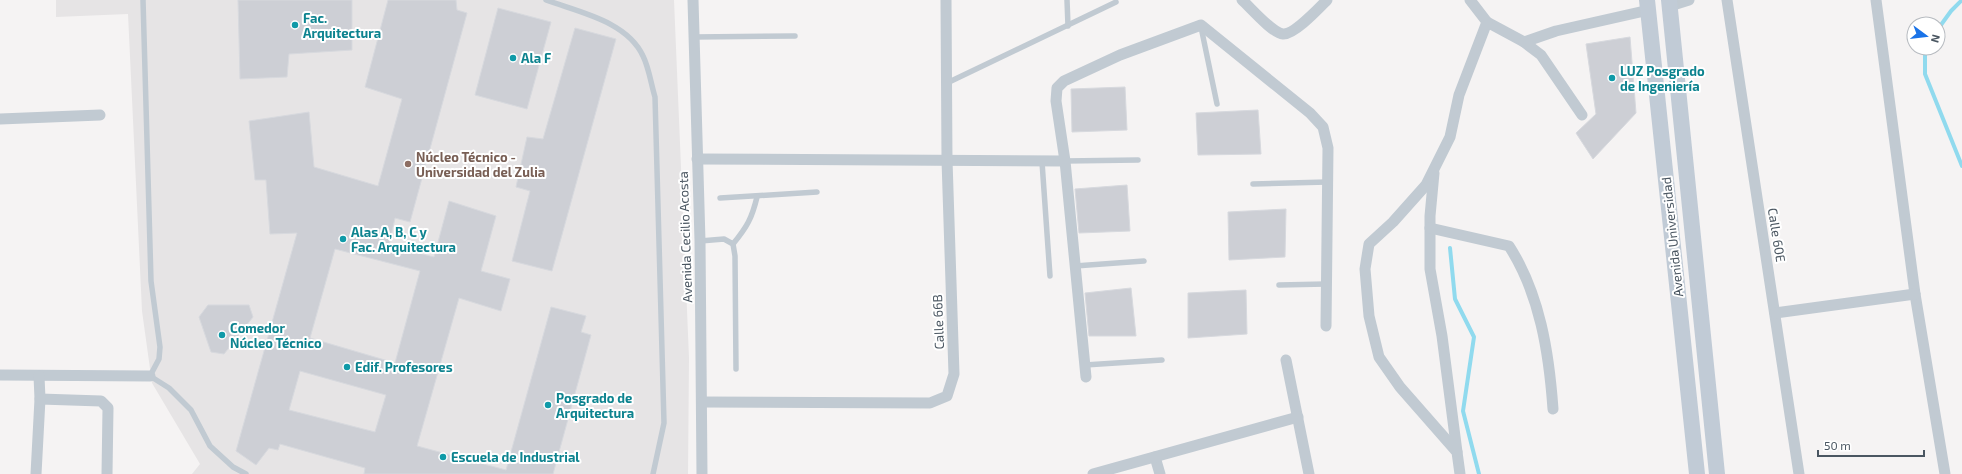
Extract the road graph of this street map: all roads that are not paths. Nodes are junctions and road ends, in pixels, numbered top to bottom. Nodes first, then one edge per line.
1 (143, 0) edge
2 (546, 0) edge
3 (693, 0) edge
4 (946, 0) edge
5 (1067, 0) edge
6 (1242, 0) edge
7 (1328, 0) edge
8 (1470, 0) edge
9 (1689, 0) edge
10 (1726, 0) edge
11 (1876, 0) edge
12 (1116, 2) dead end
13 (1670, 3) edge
14 (1648, 5) edge
15 (1487, 22) junction
16 (1201, 25) junction
17 (1068, 26) junction
18 (795, 36) dead end
19 (694, 37) junction
20 (1524, 42) junction
21 (946, 83) junction
22 (1217, 104) dead end
23 (100, 115) dead end
24 (1582, 115) dead end
25 (0, 119) edge
26 (697, 159) junction
27 (947, 160) junction
28 (1138, 160) dead end
29 (1065, 161) junction
30 (1042, 162) junction
31 (1435, 166) junction
32 (1327, 182) junction
33 (1253, 184) dead end
34 (817, 192) dead end
35 (757, 197) junction
36 (720, 198) dead end
37 (1430, 228) junction
38 (700, 241) junction
39 (733, 244) junction
40 (1144, 262) dead end
41 (1074, 266) junction
42 (1050, 276) dead end
43 (1326, 284) junction
44 (1279, 285) dead end
45 (1915, 294) junction
46 (1775, 313) junction
47 (1326, 326) dead end
48 (1162, 360) dead end
49 (1286, 360) dead end
50 (1085, 365) junction
51 (736, 369) dead end
52 (0, 375) edge
53 (39, 376) junction
54 (150, 376) junction
55 (1086, 378) dead end
56 (40, 399) junction
57 (703, 402) junction
58 (1553, 409) dead end
59 (1298, 417) junction
60 (1457, 452) junction
61 (1156, 457) junction
62 (36, 474) edge
63 (107, 474) edge
64 (246, 474) edge
65 (653, 474) edge
66 (702, 474) edge
67 (1093, 474) edge
68 (1160, 474) edge
69 (1309, 474) edge
70 (1460, 474) edge
71 (1697, 474) edge
72 (1717, 474) edge
73 (1799, 474) edge
74 (1945, 474) edge

1 - 54 lane
2 - 65 lane
3 - 19 street, Avenida Cecilio Acosta
4 - 21 street, Calle 66B
5 - 17 lane
6 - 7 street
8 - 15 street
9 - 13 street
10 - 46 street, Calle 60E
11 - 45 street
12 - 17 lane
13 - 72 street, Avenida Universidad
14 - 20 street
14 - 71 street, Avenida Universidad
15 - 20 street
15 - 31 street
16 - 22 lane
16 - 29 street
16 - 32 street
17 - 21 lane
18 - 19 lane
19 - 26 street, Avenida Cecilio Acosta
20 - 24 street
21 - 27 street, Calle 66B
23 - 25 street
26 - 27 street
26 - 38 street, Avenida Cecilio Acosta
27 - 30 street
27 - 57 street, Calle 66B
28 - 29 lane
29 - 30 street
29 - 41 street
30 - 42 lane
31 - 37 street
31 - 60 street
32 - 33 lane
32 - 43 street
34 - 35 lane
35 - 36 lane
35 - 39 lane
37 - 58 street
37 - 60 street
38 - 39 lane
38 - 57 street, Avenida Cecilio Acosta
39 - 51 lane
40 - 41 lane
41 - 50 street
43 - 44 lane
43 - 47 street
45 - 46 street
45 - 74 street
46 - 73 street, Calle 60E
48 - 50 lane
49 - 59 street
50 - 55 street
52 - 53 street
53 - 54 street
53 - 56 street
54 - 64 lane
56 - 62 street
56 - 63 street
57 - 66 street, Avenida Cecilio Acosta
59 - 61 street
59 - 69 street
60 - 70 street
61 - 67 street
61 - 68 street

